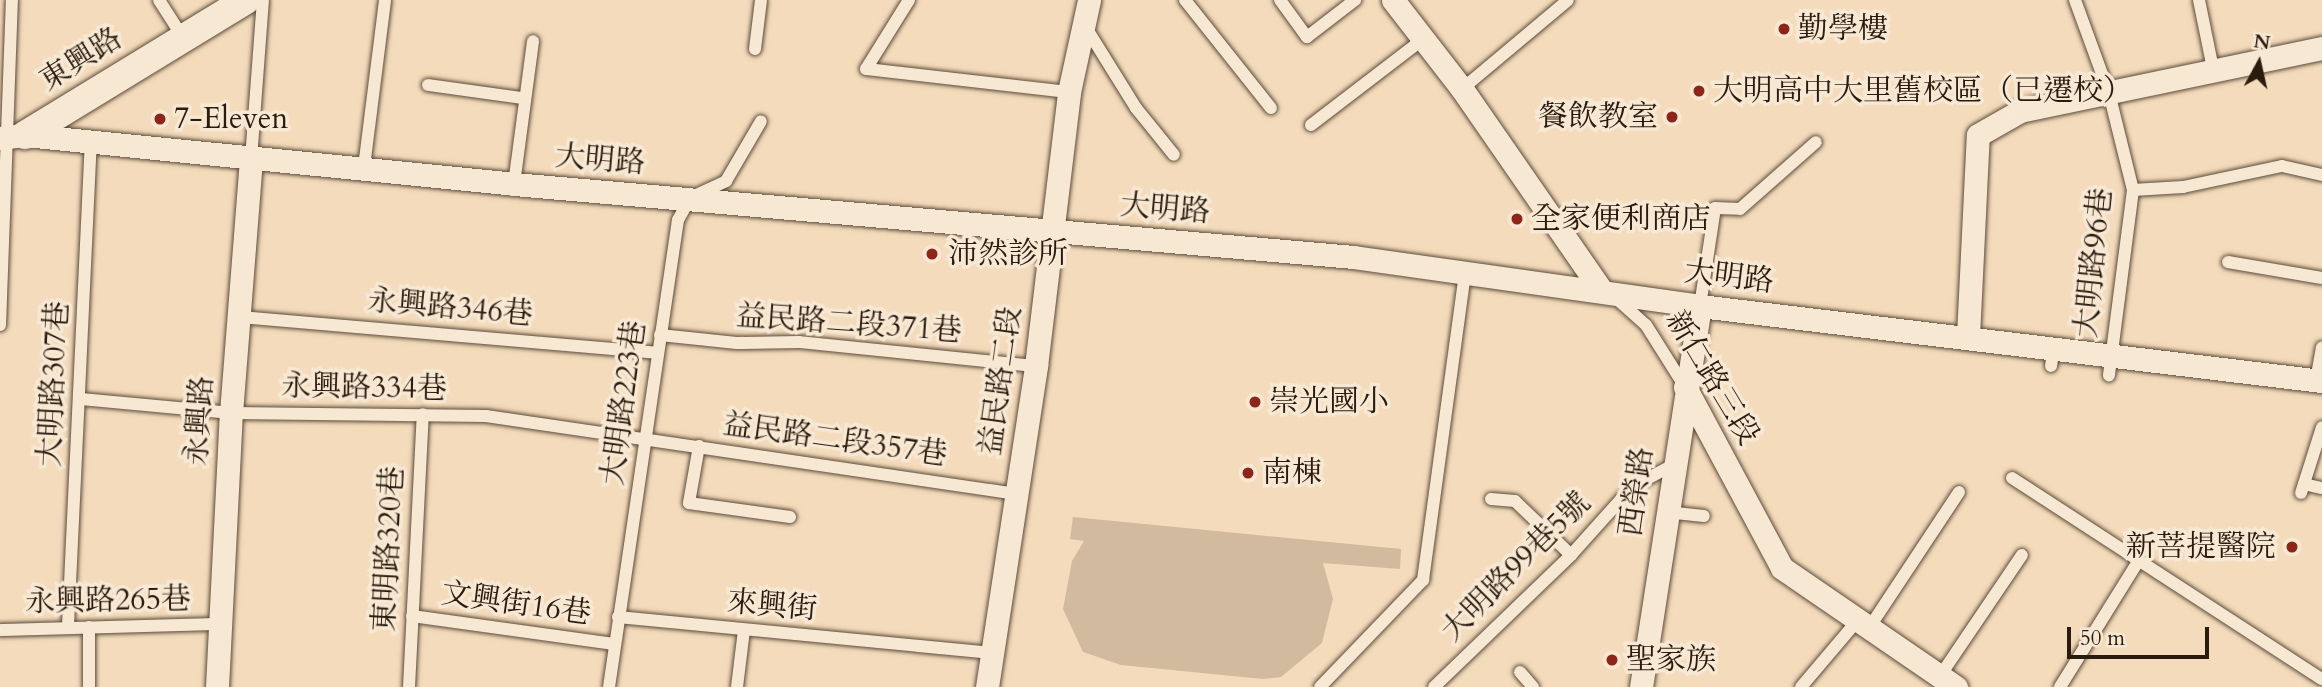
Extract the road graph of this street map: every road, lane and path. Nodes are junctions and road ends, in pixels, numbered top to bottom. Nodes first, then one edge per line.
1 (12, 0) edge
2 (159, 0) edge
3 (248, 0) edge
4 (385, 0) edge
5 (761, 0) edge
6 (909, 0) edge
7 (1185, 0) edge
8 (1280, 0) edge
9 (1355, 0) edge
10 (1393, 0) edge
11 (1568, 0) edge
12 (2075, 0) edge
13 (2199, 0) edge
14 (1085, 10) edge
15 (182, 36) junction
16 (1423, 39) junction
17 (533, 41) dead end
18 (2322, 48) edge
19 (755, 49) dead end
20 (2213, 69) junction
21 (428, 85) dead end
22 (1462, 89) junction
23 (1069, 92) junction
24 (2109, 93) junction
25 (522, 98) junction
26 (1271, 108) dead end
27 (761, 121) dead end
28 (1311, 125) dead end
29 (9, 139) edge
30 (1816, 142) dead end
31 (92, 144) junction
32 (1174, 155) dead end
33 (251, 159) junction
34 (364, 167) junction
35 (2322, 175) edge
36 (514, 184) junction
37 (2133, 190) junction
38 (690, 198) junction
39 (1052, 232) junction
40 (2228, 262) dead end
41 (1465, 273) junction
42 (2322, 278) edge
43 (1601, 290) junction
44 (1700, 306) junction
45 (240, 317) junction
46 (0, 326) edge
47 (660, 335) junction
48 (1968, 336) junction
49 (2322, 348) edge
50 (656, 353) junction
51 (2110, 365) junction
52 (1036, 366) junction
53 (2319, 381) edge
54 (1685, 387) junction
55 (80, 399) junction
56 (231, 412) junction
57 (423, 414) junction
58 (2322, 426) edge
59 (646, 436) junction
60 (699, 446) junction
61 (1673, 465) junction
62 (2012, 478) dead end
63 (2322, 488) edge
64 (1959, 492) dead end
65 (1017, 494) junction
66 (1491, 499) dead end
67 (1666, 512) junction
68 (1704, 516) dead end
69 (790, 517) dead end
70 (1571, 555) junction
71 (2022, 555) dead end
72 (2139, 560) junction
73 (412, 616) junction
74 (618, 617) junction
75 (218, 624) junction
76 (1863, 624) junction
77 (68, 626) junction
78 (89, 627) junction
79 (0, 630) edge
80 (744, 631) junction
81 (614, 644) junction
82 (992, 653) junction
83 (1520, 672) dead end
84 (2322, 680) edge
85 (1948, 682) edge
86 (89, 687) edge
87 (217, 687) edge
88 (409, 687) edge
89 (609, 687) edge
90 (737, 687) edge
91 (987, 687) edge
92 (1320, 687) edge
93 (1434, 687) edge
94 (1533, 687) edge
95 (1641, 687) edge
96 (1801, 687) edge
97 (2060, 687) edge

1 - 29 lane
2 - 15 lane
3 - 15 street, 東興路
3 - 33 lane
4 - 34 lane
5 - 19 lane
6 - 23 lane
7 - 26 lane
8 - 9 lane
10 - 16 street, 新仁路三段
11 - 22 lane
12 - 24 lane, 大明路96巷
13 - 20 lane
14 - 23 street, 益民路二段
14 - 32 lane
15 - 29 street, 東興路
16 - 22 street, 新仁路三段
16 - 28 lane
17 - 25 lane
18 - 20 street
20 - 24 street
21 - 25 lane
22 - 43 street, 新仁路三段
23 - 39 street, 益民路二段
24 - 37 lane, 大明路96巷
24 - 48 street
25 - 36 lane
27 - 38 lane
29 - 31 street, 大明路
29 - 46 lane
30 - 44 lane
31 - 33 street, 大明路
31 - 55 lane, 大明路307巷
33 - 34 street, 大明路
33 - 45 street, 永興路
34 - 36 street, 大明路
35 - 37 lane
36 - 38 street, 大明路
37 - 51 lane, 大明路96巷
38 - 39 street, 大明路
38 - 47 lane, 大明路223巷
39 - 41 street, 大明路
39 - 52 street, 益民路二段
40 - 42 lane
41 - 43 street, 大明路
41 - 92 lane
43 - 44 street, 大明路
43 - 54 lane, 新仁路三段
44 - 48 street, 大明路
44 - 54 street, 西榮路
45 - 50 lane, 永興路346巷
45 - 56 street, 永興路
47 - 50 lane, 大明路223巷
47 - 52 lane, 益民路二段371巷
48 - 51 street, 大明路
49 - 53 lane
50 - 59 lane, 大明路223巷
51 - 53 street, 大明路
52 - 65 street, 益民路二段
54 - 61 street, 西榮路
54 - 76 street, 新仁路三段
55 - 56 lane, 永興路334巷
55 - 77 lane, 大明路307巷
56 - 57 lane, 永興路334巷
56 - 75 street, 永興路
57 - 59 lane, 永興路334巷
57 - 73 lane, 東明路320巷
58 - 63 lane
59 - 60 lane, 益民路二段357巷
59 - 74 lane, 大明路223巷
60 - 65 lane, 益民路二段357巷
60 - 69 lane
61 - 67 street, 西榮路
61 - 70 lane, 大明路99巷5號
62 - 72 lane
64 - 76 lane
65 - 82 street, 益民路二段
66 - 70 lane
67 - 68 lane
67 - 95 street, 西榮路
70 - 93 lane, 大明路99巷5號
71 - 85 lane
72 - 84 lane
72 - 97 lane
73 - 81 lane, 文興街16巷
73 - 88 lane, 東明路320巷
74 - 80 lane, 來興街
74 - 81 lane
75 - 78 lane, 永興路265巷
75 - 87 street, 永興路
76 - 85 street, 新仁路三段
76 - 96 lane
77 - 78 lane, 永興路265巷
77 - 79 lane, 永興路265巷
78 - 86 lane
80 - 82 lane, 來興街
80 - 90 lane
81 - 89 lane
82 - 91 street, 益民路二段
83 - 94 lane

